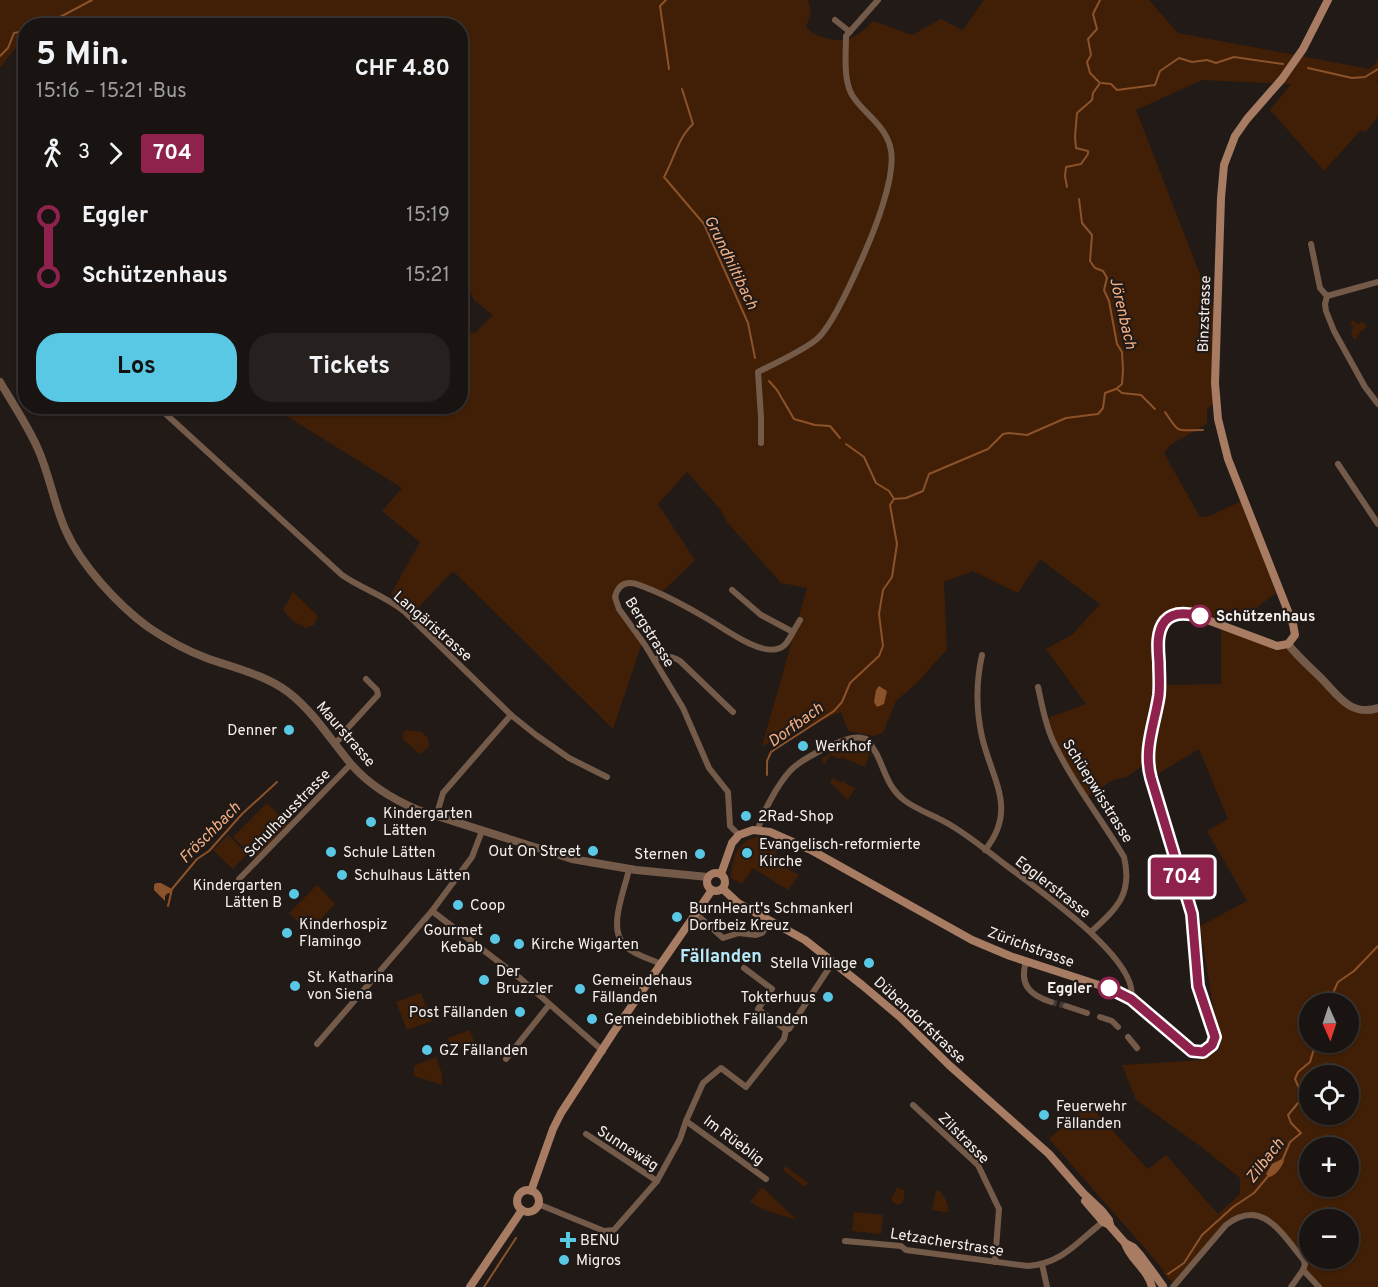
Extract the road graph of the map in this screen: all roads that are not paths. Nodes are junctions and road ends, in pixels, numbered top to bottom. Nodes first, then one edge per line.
1 (878, 0) edge
2 (1328, 0) edge
3 (835, 20) dead end
4 (848, 34) junction
5 (1311, 244) dead end
6 (1378, 282) edge
7 (1327, 296) junction
8 (0, 382) edge
9 (1378, 405) edge
10 (18, 414) edge
11 (18, 414) edge
12 (166, 414) edge
13 (761, 442) dead end
14 (1338, 464) dead end
15 (1378, 524) edge
16 (732, 590) dead end
17 (800, 620) dead end
18 (793, 632) junction
19 (1288, 644) junction
20 (982, 655) dead end
21 (654, 660) junction
22 (366, 679) dead end
23 (1038, 687) dead end
24 (1378, 708) edge
25 (733, 712) dead end
26 (511, 715) junction
27 (335, 743) junction
28 (351, 764) junction
29 (607, 777) dead end
30 (436, 816) junction
31 (758, 830) junction
32 (482, 831) junction
33 (740, 836) junction
34 (985, 850) junction
35 (629, 869) junction
36 (721, 874) junction
37 (708, 877) junction
38 (239, 879) dead end
39 (723, 888) junction
40 (712, 890) junction
41 (432, 911) junction
42 (695, 913) junction
43 (771, 921) junction
44 (1091, 932) junction
45 (833, 962) junction
46 (1026, 962) junction
47 (661, 964) junction
48 (744, 968) dead end
49 (1131, 999) junction
50 (1051, 1002) tunnel mouth
51 (549, 1005) junction
52 (1066, 1006) tunnel mouth
53 (1087, 1013) dead end
54 (1100, 1017) dead end
55 (1118, 1026) dead end
56 (786, 1030) junction
57 (1128, 1037) dead end
58 (317, 1044) dead end
59 (1137, 1048) dead end
60 (603, 1051) junction
61 (506, 1059) dead end
62 (913, 1105) dead end
63 (686, 1121) junction
64 (586, 1134) dead end
65 (766, 1179) dead end
66 (657, 1181) junction
67 (531, 1191) junction
68 (538, 1204) junction
69 (522, 1210) junction
70 (1107, 1224) junction
71 (845, 1241) dead end
72 (1125, 1243) junction
73 (995, 1262) junction
74 (1042, 1264) junction
75 (1303, 1270) junction
76 (470, 1287) edge
77 (1047, 1287) edge
78 (1152, 1287) edge
79 (1162, 1287) edge
80 (1173, 1287) edge
81 (1291, 1287) edge
82 (1319, 1287) edge

1 - 4 street
2 - 19 main road, Binzstrasse
3 - 4 street
4 - 13 street
5 - 7 street
6 - 7 street
7 - 9 street
8 - 10 street, Maurstrasse
11 - 27 street, Maurstrasse
12 - 26 street, Langäristrasse
14 - 15 street
16 - 18 street
17 - 18 street
18 - 21 street, Bergstrasse
19 - 24 street
19 - 49 main road, Zürichstrasse
20 - 34 street
21 - 25 street
21 - 33 street, Bergstrasse
22 - 27 street
23 - 44 street, Schüepwisstrasse
26 - 29 street, Langäristrasse
26 - 30 street
27 - 28 street, Maurstrasse
28 - 30 street, Maurstrasse
28 - 38 street, Schulhausstrasse
30 - 32 street, Maurstrasse
31 - 33 main road
31 - 34 street, Egglerstrasse
31 - 46 main road, Zürichstrasse
32 - 35 street, Maurstrasse
32 - 41 street
33 - 36 main road
34 - 44 street, Egglerstrasse
35 - 37 street, Maurstrasse
35 - 47 street
36 - 37 main road
36 - 39 main road
37 - 40 main road
39 - 40 main road
39 - 43 main road, Dübendorfstrasse
40 - 42 main road
41 - 51 street
41 - 58 street
42 - 43 street
42 - 47 main road
43 - 45 main road, Dübendorfstrasse
44 - 49 street, Egglerstrasse
45 - 56 street
45 - 70 main road, Dübendorfstrasse
46 - 49 main road, Zürichstrasse
46 - 50 street
47 - 60 main road
48 - 56 street
51 - 60 street
51 - 61 street
52 - 53 street
54 - 55 street
56 - 63 street
57 - 59 street
60 - 67 main road
62 - 73 street, Zilstrasse
63 - 65 street, Im Rüeblig
63 - 66 street
64 - 66 street, Sunnewäg
66 - 68 street
67 - 68 main road
67 - 69 main road
68 - 69 main road
69 - 76 main road
70 - 72 main road, Dübendorfstrasse
70 - 74 street, Letzacherstrasse
71 - 73 street, Letzacherstrasse
72 - 78 main road, Dübendorfstrasse
72 - 79 main road, Dübendorfstrasse
73 - 74 street, Letzacherstrasse
74 - 77 street
75 - 80 street
75 - 81 street
75 - 82 street

